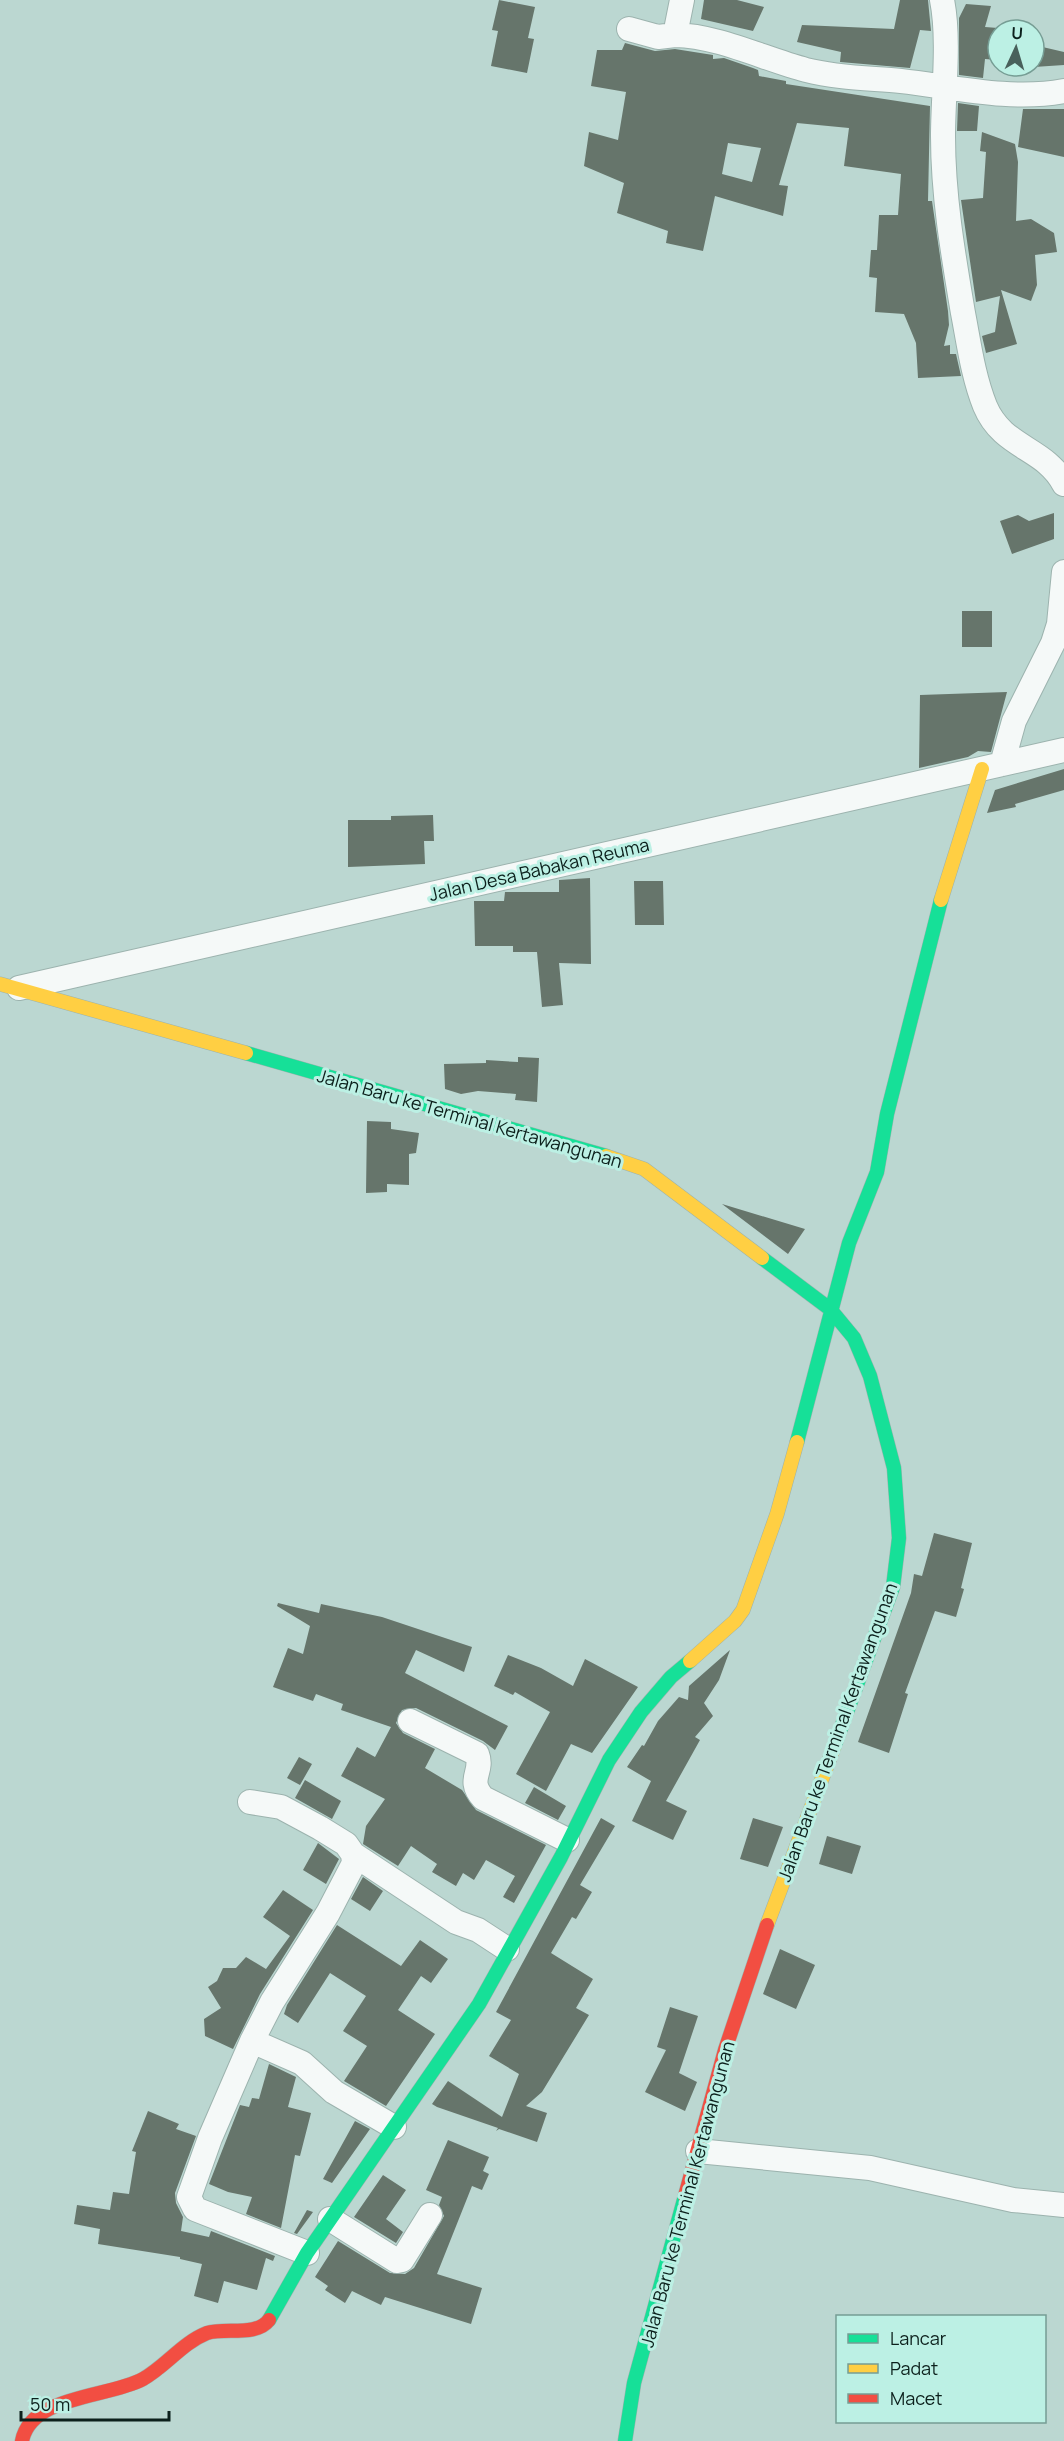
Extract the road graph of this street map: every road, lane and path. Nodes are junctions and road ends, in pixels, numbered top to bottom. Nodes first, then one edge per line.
1 (682, 0) edge
2 (942, 0) edge
3 (628, 29) dead end
4 (675, 34) junction
5 (943, 86) junction
6 (1064, 91) edge
7 (1064, 484) edge
8 (1064, 572) edge
9 (1064, 750) edge
10 (992, 766) junction
11 (4, 988) edge
12 (830, 1309) junction
13 (410, 1721) dead end
14 (250, 1802) dead end
15 (567, 1840) junction
16 (353, 1854) junction
17 (507, 1949) junction
18 (252, 2041) junction
19 (394, 2127) junction
20 (698, 2151) junction
21 (1064, 2205) edge
22 (430, 2215) dead end
23 (330, 2219) junction
24 (307, 2253) junction
25 (22, 2441) edge
26 (625, 2441) edge

1 - 4 street
2 - 5 street
3 - 4 street
4 - 5 street
5 - 6 street
5 - 7 street
8 - 10 street
9 - 10 street, Jalan Desa Babakan Reuma
10 - 11 street, Jalan Desa Babakan Reuma
10 - 12 main road
11 - 12 main road, Jalan Baru ke Terminal Kertawangunan
12 - 15 main road
12 - 20 main road, Jalan Baru ke Terminal Kertawangunan
13 - 15 street
14 - 16 street
15 - 17 main road
16 - 17 street
16 - 18 street
17 - 19 main road
18 - 19 street
18 - 24 street
19 - 23 main road
20 - 21 street
20 - 26 main road, Jalan Baru ke Terminal Kertawangunan
22 - 23 street
23 - 24 main road
24 - 25 main road

